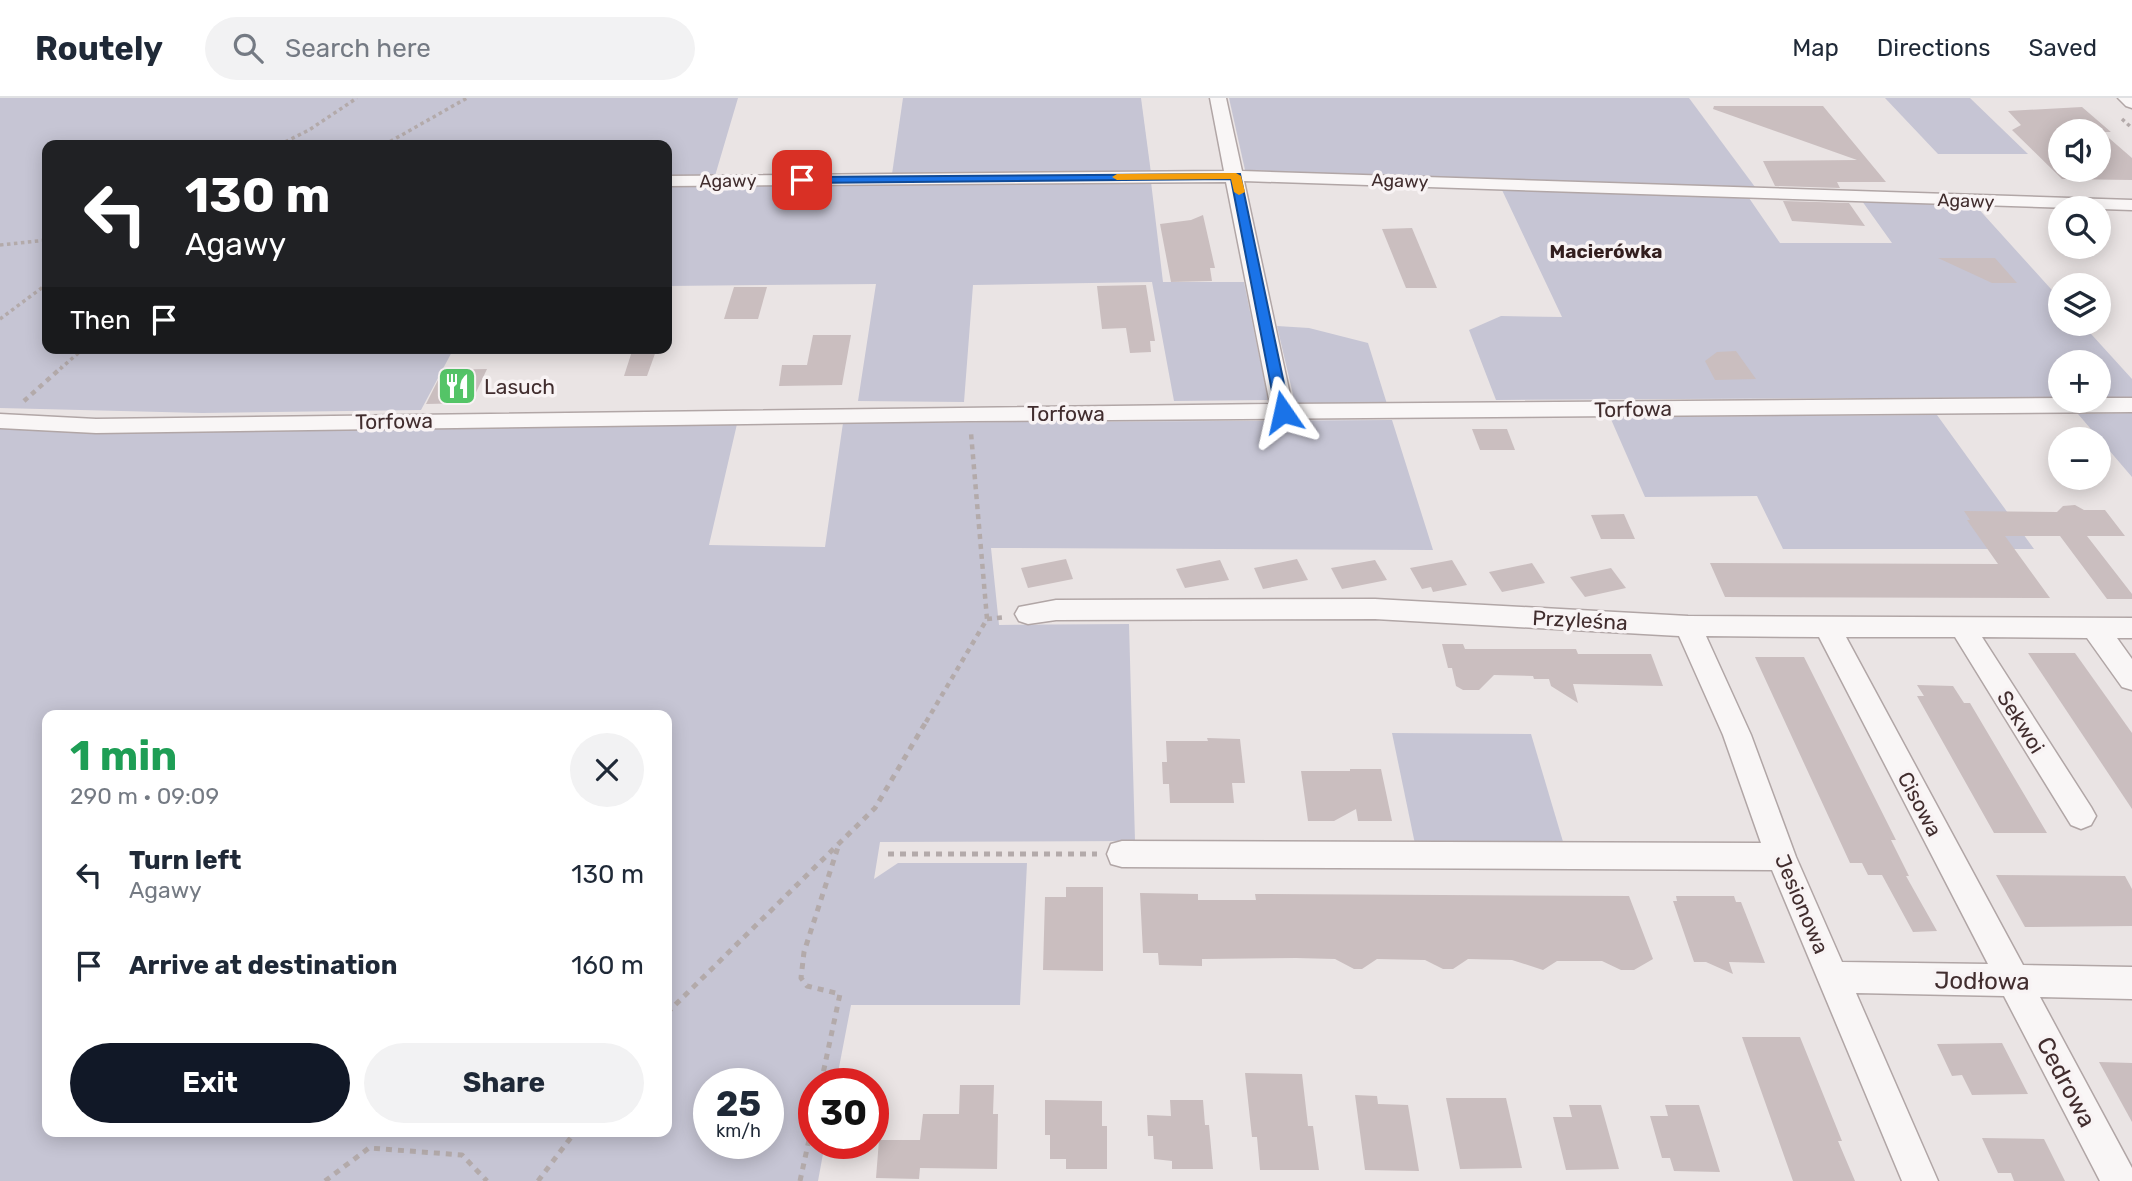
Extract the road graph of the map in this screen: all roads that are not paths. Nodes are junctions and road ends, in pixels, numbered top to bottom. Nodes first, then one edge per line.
1 (1218, 98) edge
2 (2126, 98) edge
3 (2132, 103) edge
4 (1236, 176) junction
5 (672, 181) edge
6 (2132, 205) edge
7 (2132, 405) edge
8 (1283, 412) junction
9 (1, 421) edge
10 (1028, 614) dead end
11 (1688, 626) junction
12 (1827, 626) junction
13 (1962, 626) junction
14 (2094, 627) junction
15 (2132, 628) edge
16 (2132, 679) edge
17 (2081, 817) dead end
18 (1122, 854) road end
19 (1781, 856) junction
20 (1833, 977) junction
21 (2013, 982) junction
22 (2132, 983) edge
23 (1920, 1181) edge
24 (2119, 1181) edge

1 - 4 street
2 - 3 street
4 - 5 street, Agawy
4 - 6 street, Agawy
4 - 8 street
7 - 8 street, Torfowa
8 - 9 street, Torfowa
10 - 11 street, Przyleśna
11 - 12 street, Przyleśna
11 - 19 street, Jesionowa
12 - 13 street, Przyleśna
12 - 21 street, Cisowa
13 - 14 street, Przyleśna
13 - 17 street, Sekwoi
14 - 15 street, Przyleśna
14 - 16 street
18 - 19 street
19 - 20 street, Jesionowa
20 - 21 street, Jodłowa
20 - 23 street, Jesionowa
21 - 22 street, Jodłowa
21 - 24 street, Cedrowa

